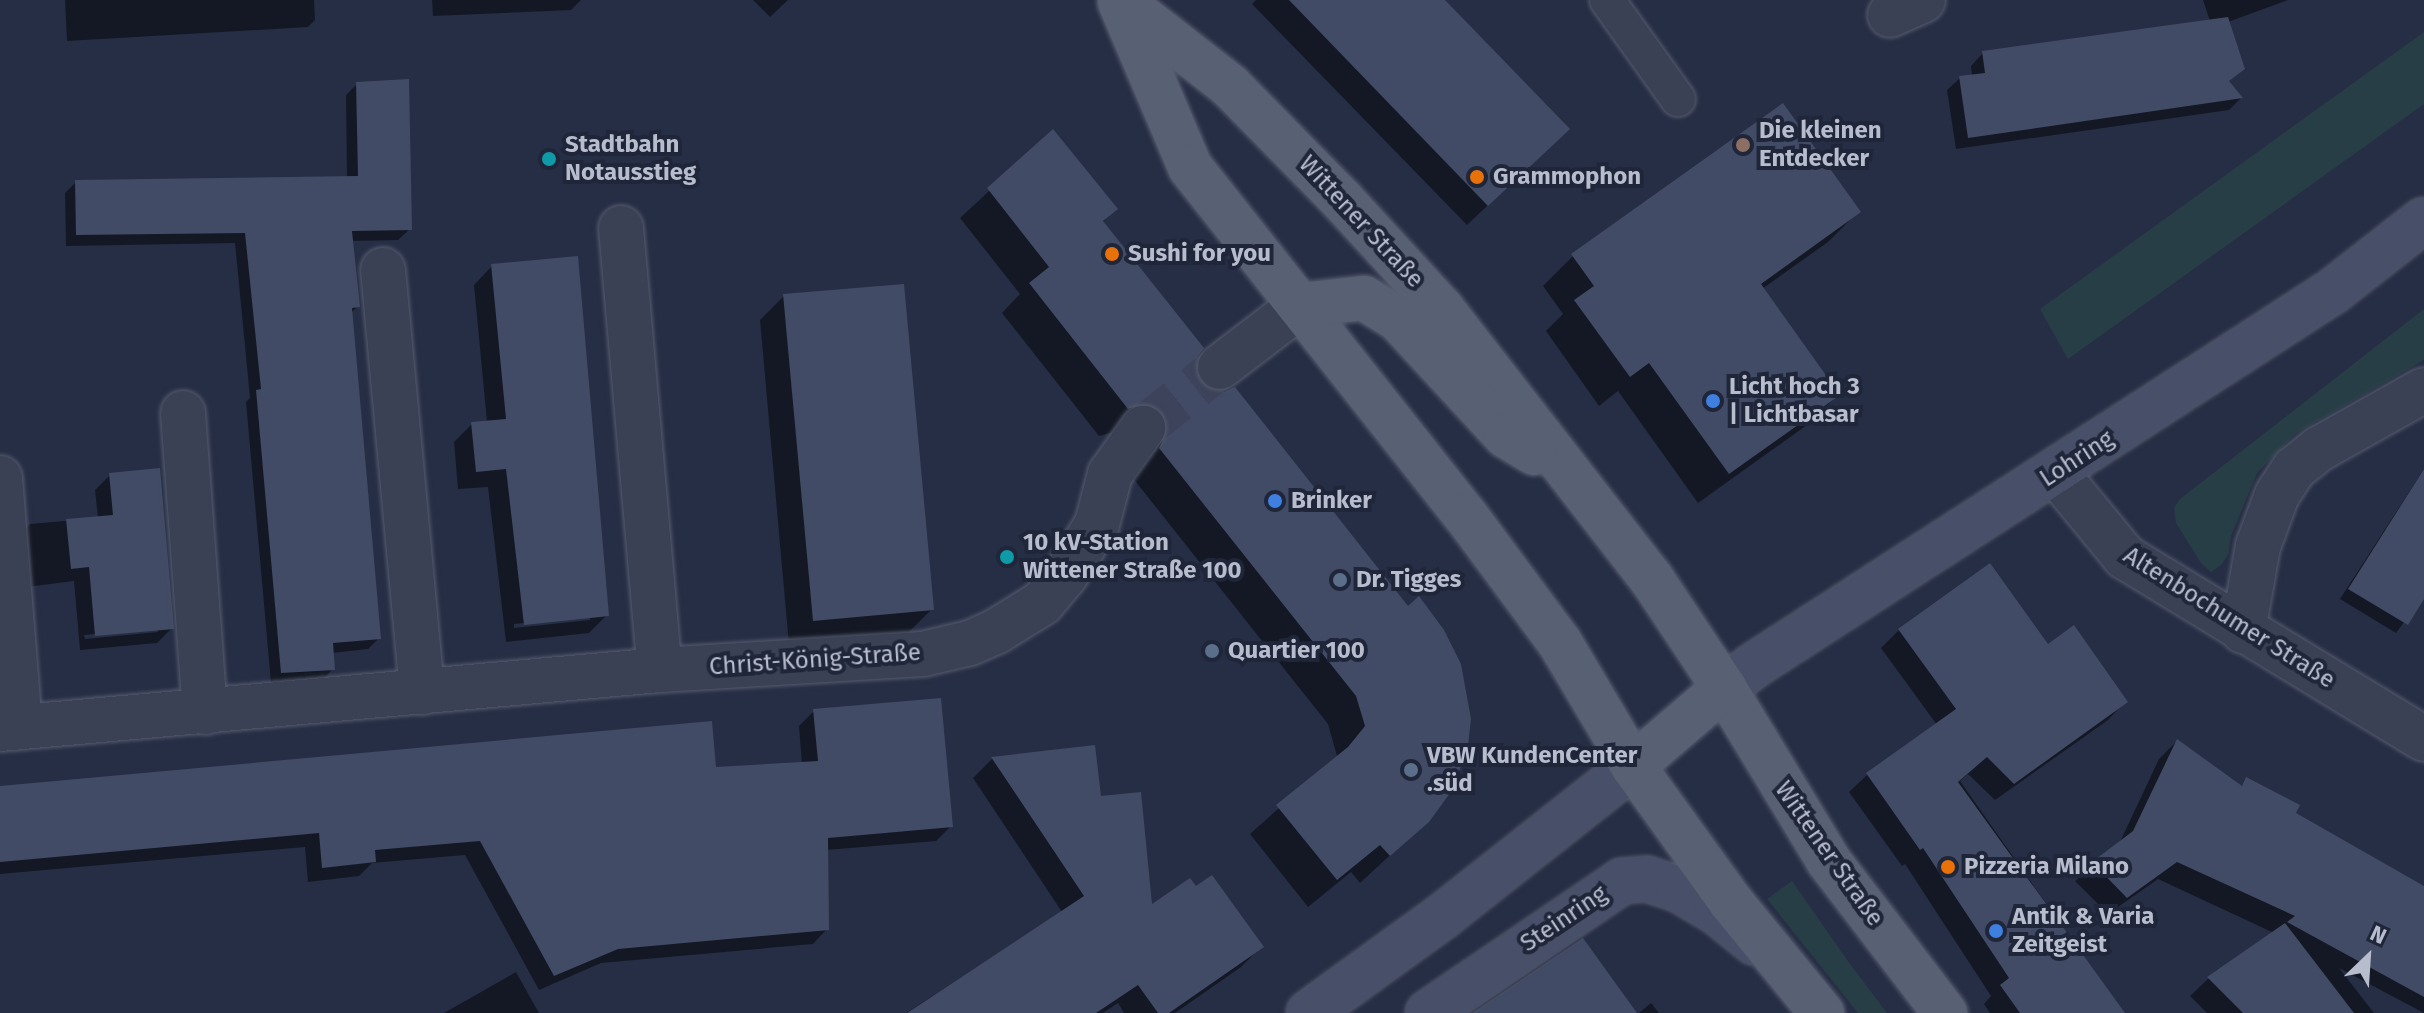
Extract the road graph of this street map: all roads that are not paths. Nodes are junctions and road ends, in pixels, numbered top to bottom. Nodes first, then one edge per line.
1 (1120, 0) edge
2 (1607, 0) edge
3 (1678, 99) dead end
4 (2424, 220) edge
5 (621, 228) dead end
6 (383, 270) dead end
7 (1301, 305) junction
8 (1220, 367) tunnel mouth
9 (2424, 390) edge
10 (183, 413) dead end
11 (1143, 428) tunnel mouth
12 (2056, 473) junction
13 (1571, 474) junction
14 (0, 478) edge
15 (2243, 631) junction
16 (660, 670) junction
17 (1724, 688) junction
18 (422, 692) junction
19 (205, 712) junction
20 (10, 728) edge
21 (2424, 739) edge
22 (1633, 766) junction
23 (1786, 969) junction
24 (1309, 1013) edge
25 (1428, 1013) edge
26 (1822, 1013) edge
27 (1945, 1013) edge

1 - 7 main road, Wittener Straße
1 - 13 main road, Wittener Straße
2 - 3 lane
4 - 12 street, Lohring
5 - 16 street
6 - 18 street
7 - 8 street
7 - 13 main road, Wittener Straße
7 - 22 main road, Wittener Straße
9 - 15 street
10 - 19 street
11 - 16 street, Christ-König-Straße
12 - 15 street, Altenbochumer Straße
12 - 17 street, Lohring
13 - 17 main road, Wittener Straße
14 - 20 street, Christ-König-Straße
15 - 21 street, Altenbochumer Straße
16 - 18 street, Christ-König-Straße
17 - 22 main road
17 - 27 main road, Wittener Straße
18 - 19 street, Christ-König-Straße
19 - 20 street, Christ-König-Straße
22 - 23 main road, Wittener Straße
22 - 24 street
23 - 25 street, Steinring
23 - 26 main road, Wittener Straße

